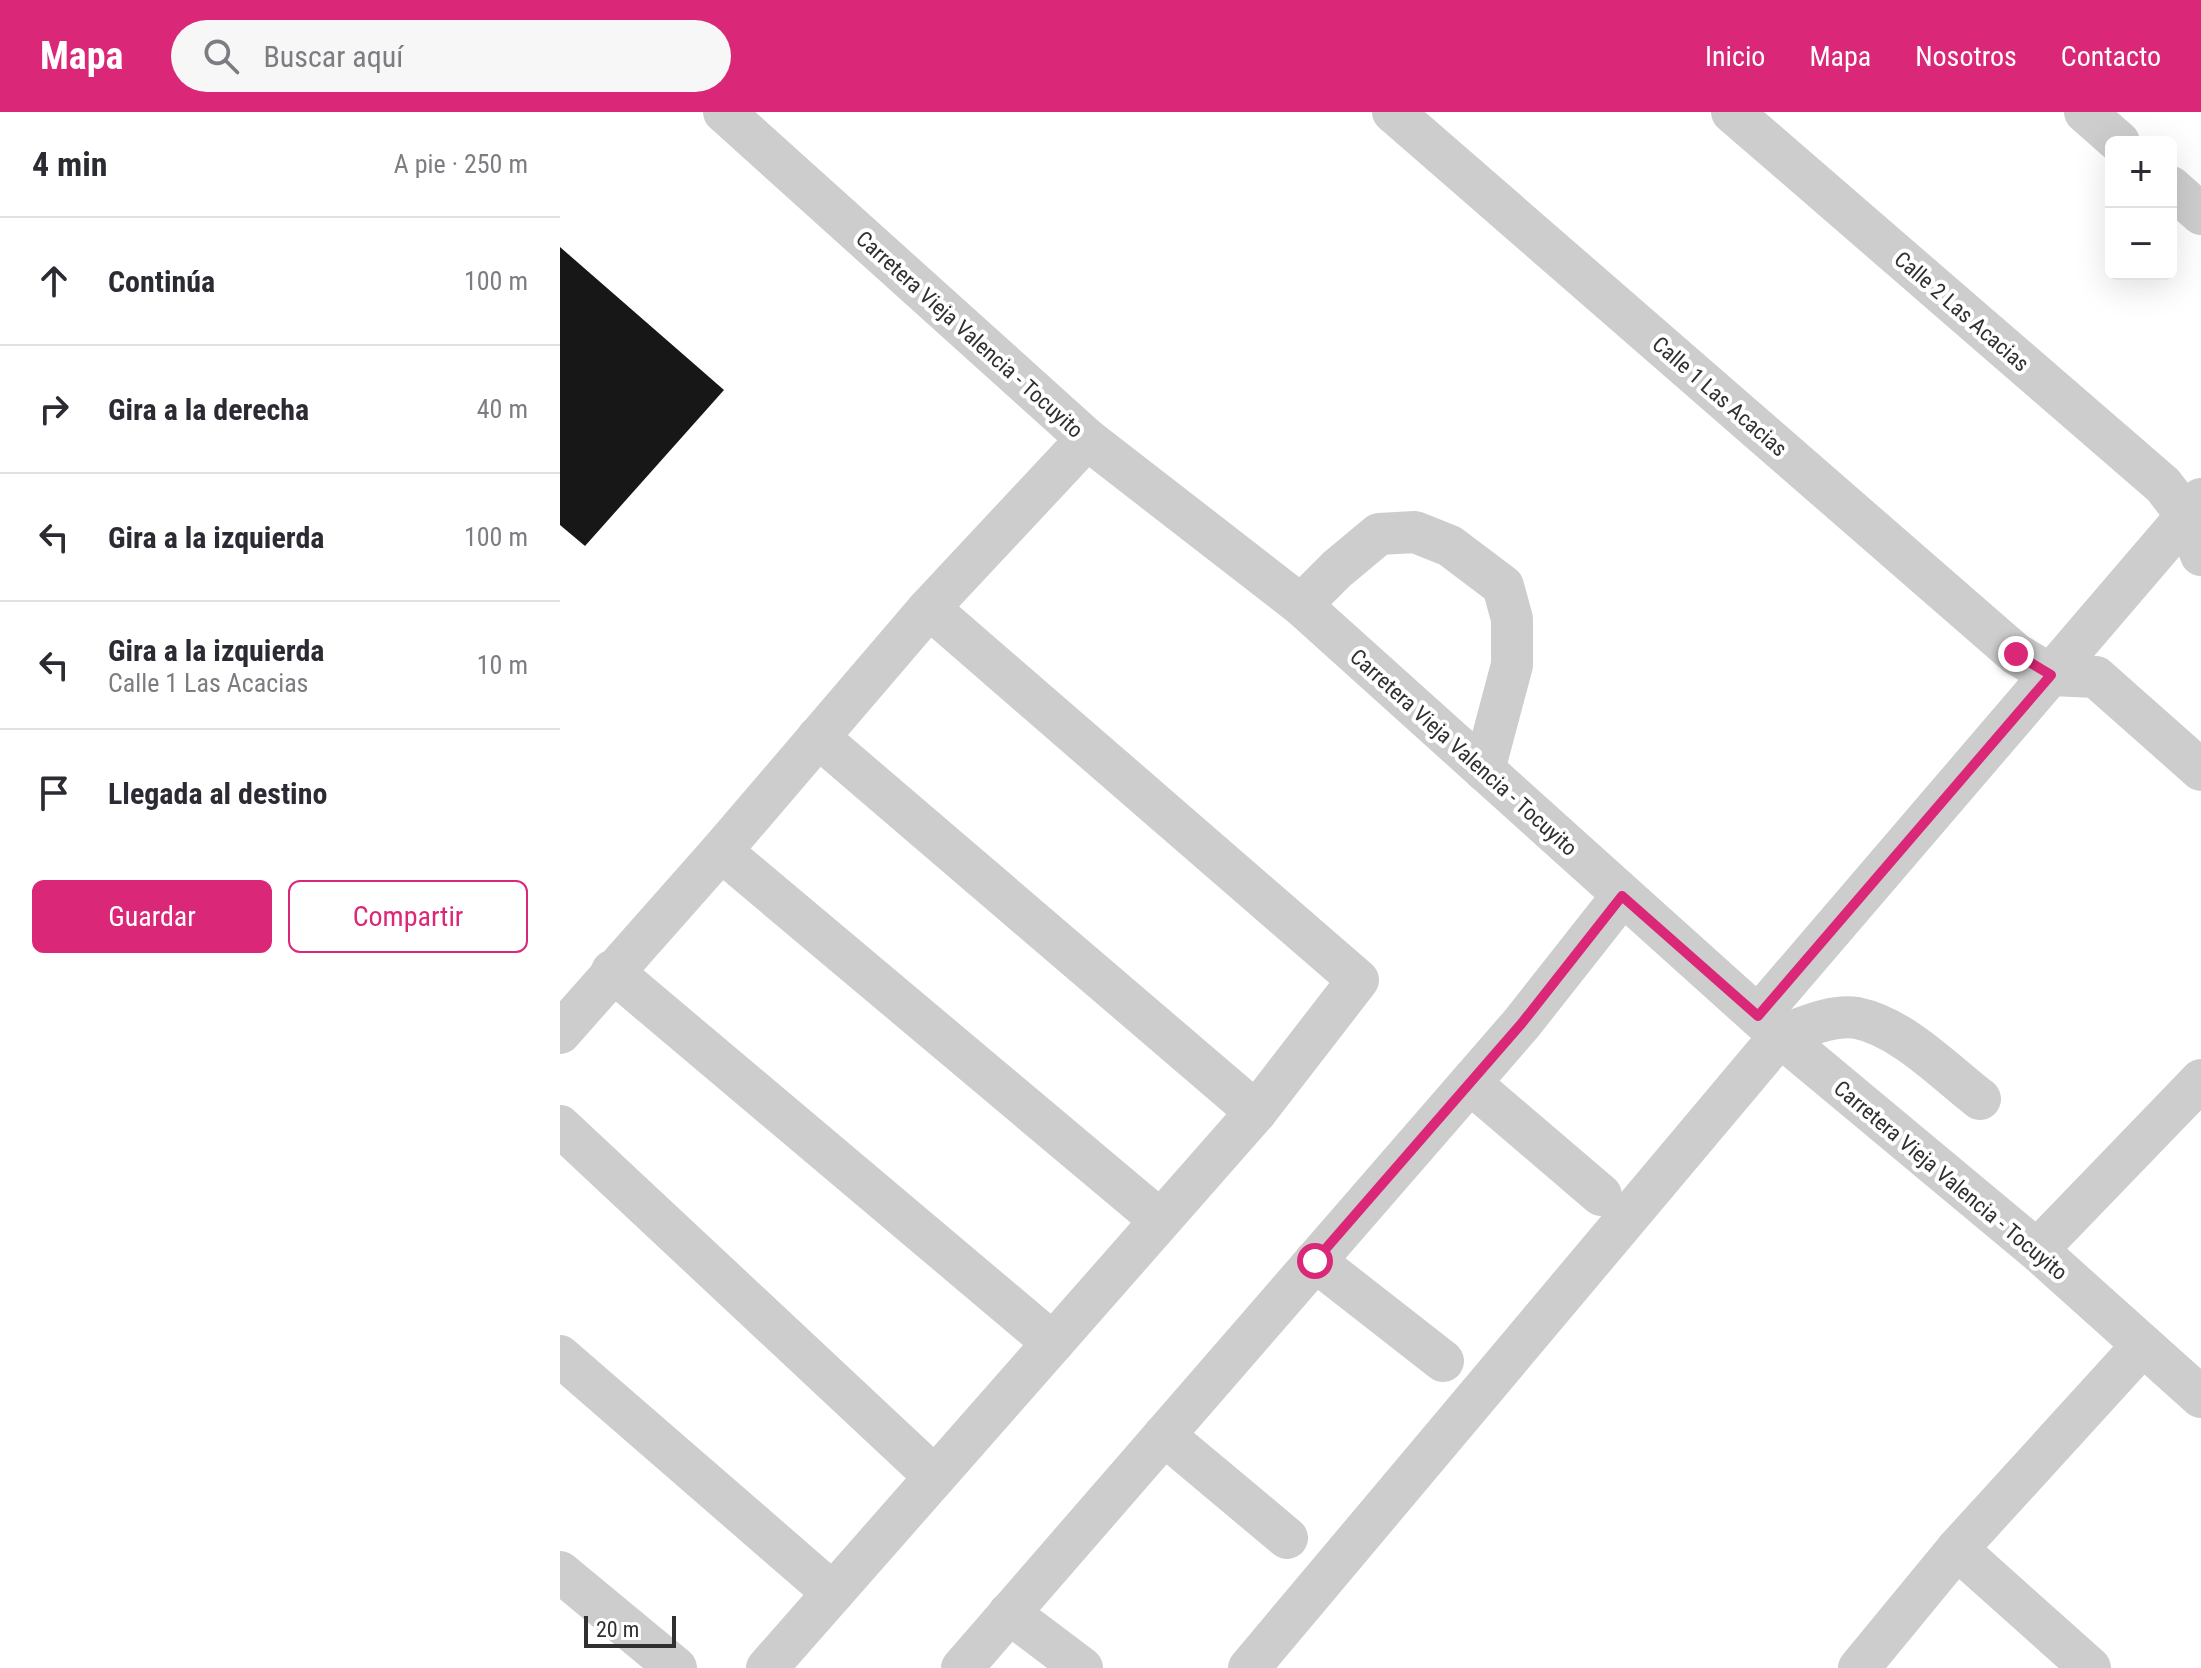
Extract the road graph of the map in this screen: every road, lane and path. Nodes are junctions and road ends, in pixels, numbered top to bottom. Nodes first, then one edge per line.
1 (725, 112) edge
2 (1393, 112) edge
3 (1732, 112) edge
4 (2085, 112) edge
5 (2112, 136) edge
6 (2177, 192) edge
7 (2201, 214) edge
8 (1087, 439) junction
9 (2194, 508) edge
10 (2201, 555) edge
11 (1301, 605) junction
12 (929, 608) junction
13 (2051, 675) junction
14 (818, 737) junction
15 (1484, 770) junction
16 (2201, 770) edge
17 (721, 851) junction
18 (1622, 896) junction
19 (612, 971) junction
20 (1769, 1026) junction
21 (560, 1033) edge
22 (2201, 1080) edge
23 (1470, 1083) junction
24 (1980, 1099) dead end
25 (1256, 1112) junction
26 (560, 1126) edge
27 (1601, 1195) dead end
28 (1160, 1220) junction
29 (2037, 1250) junction
30 (1315, 1261) junction
31 (1053, 1343) junction
32 (2143, 1345) junction
33 (560, 1356) edge
34 (1443, 1361) dead end
35 (2201, 1397) edge
36 (1164, 1435) junction
37 (935, 1477) junction
38 (1287, 1538) dead end
39 (1957, 1549) junction
40 (560, 1572) edge
41 (833, 1593) junction
42 (1009, 1613) junction
43 (676, 1668) edge
44 (767, 1668) edge
45 (962, 1668) edge
46 (1082, 1668) edge
47 (1249, 1668) edge
48 (1859, 1668) edge
49 (2090, 1668) edge

1 - 8 street, Carretera Vieja Valencia - Tocuyito
2 - 13 street, Calle 1 Las Acacias
3 - 9 street, Calle 2 Las Acacias
4 - 5 street
6 - 7 street
8 - 11 street, Carretera Vieja Valencia - Tocuyito
8 - 12 street
9 - 10 street, Calle 2 Las Acacias
9 - 13 street
11 - 15 street, Carretera Vieja Valencia - Tocuyito
11 - 15 street
12 - 14 street
12 - 25 street
13 - 16 street
13 - 20 street
14 - 17 street
14 - 25 street
15 - 18 street, Carretera Vieja Valencia - Tocuyito
17 - 19 street
17 - 28 street
18 - 20 street, Carretera Vieja Valencia - Tocuyito
18 - 23 street
19 - 21 street
19 - 31 street
20 - 24 street
20 - 29 street, Carretera Vieja Valencia - Tocuyito
20 - 47 street
22 - 29 street
23 - 27 street
23 - 30 street
25 - 28 street
26 - 37 street
28 - 31 street
29 - 32 street, Carretera Vieja Valencia - Tocuyito
30 - 34 street
30 - 36 street
31 - 37 street
32 - 35 street, Carretera Vieja Valencia - Tocuyito
32 - 39 street
33 - 41 street
36 - 38 street
36 - 42 street
37 - 41 street
39 - 48 street
39 - 49 street
40 - 43 street
41 - 44 street
42 - 45 street
42 - 46 street

